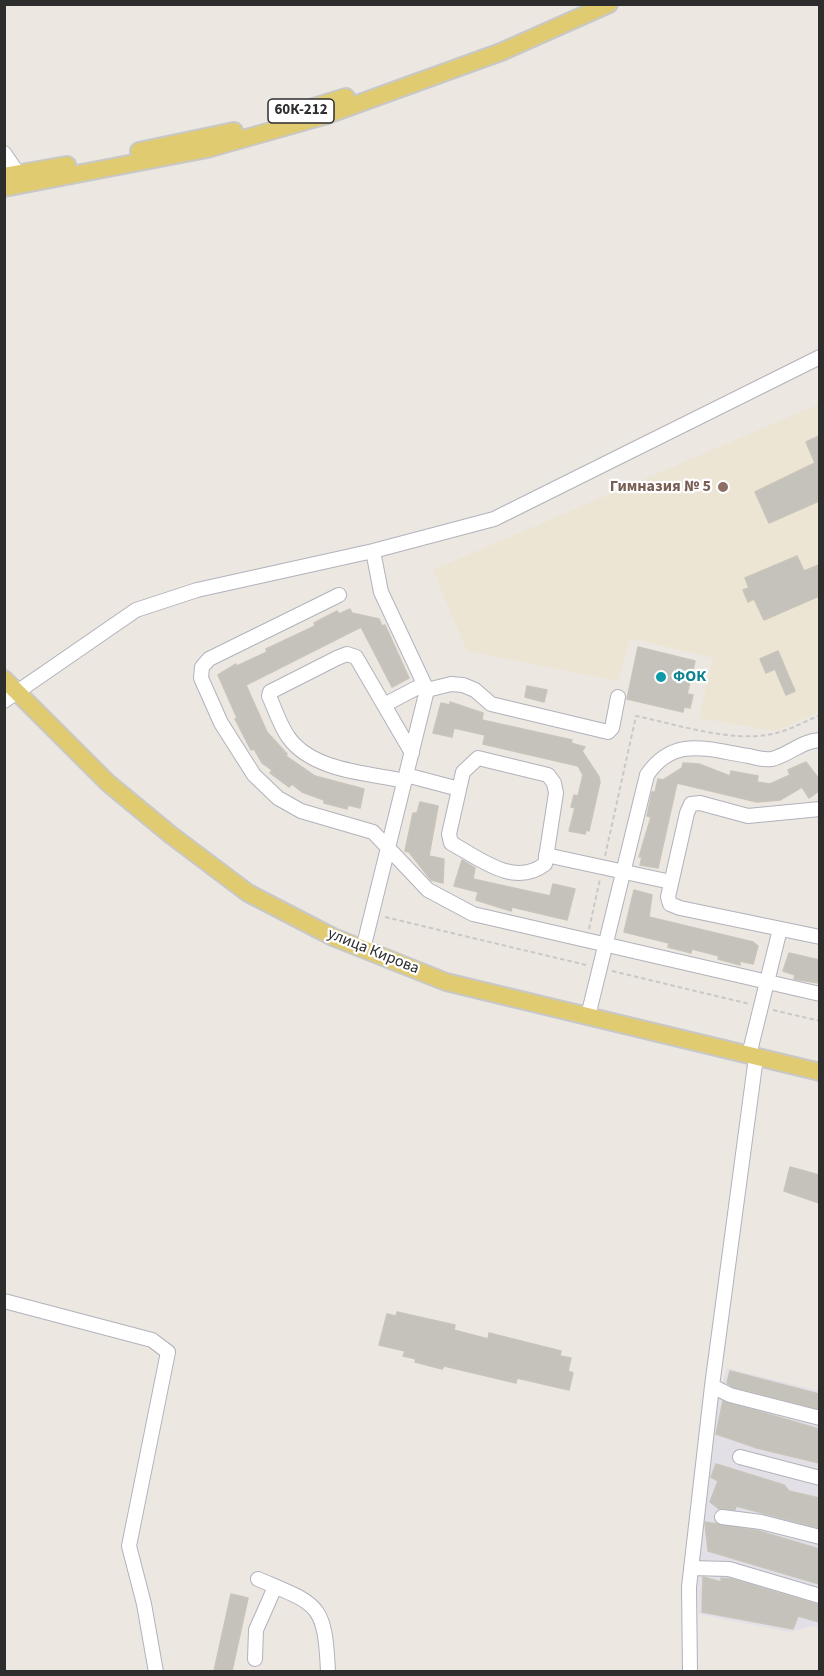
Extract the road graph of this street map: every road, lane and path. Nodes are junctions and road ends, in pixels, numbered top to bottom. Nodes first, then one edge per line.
1 (585, 4) edge
2 (609, 4) edge
3 (4, 153) edge
4 (12, 175) edge
5 (4, 188) edge
6 (819, 357) edge
7 (373, 551) junction
8 (339, 595) dead end
9 (4, 679) edge
10 (426, 687) junction
11 (10, 697) edge
12 (618, 697) dead end
13 (384, 705) junction
14 (819, 715) edge
15 (819, 740) edge
16 (412, 753) junction
17 (405, 778) junction
18 (459, 789) junction
19 (819, 809) edge
20 (388, 848) junction
21 (546, 855) junction
22 (603, 867) junction
23 (623, 872) junction
24 (671, 882) junction
25 (780, 929) junction
26 (819, 937) edge
27 (586, 941) junction
28 (605, 946) junction
29 (363, 949) junction
30 (766, 984) junction
31 (819, 994) edge
32 (588, 1016) junction
33 (752, 1056) junction
34 (819, 1072) edge
35 (4, 1301) edge
36 (712, 1386) junction
37 (819, 1418) edge
38 (740, 1457) dead end
39 (819, 1479) edge
40 (722, 1517) dead end
41 (819, 1538) edge
42 (691, 1568) junction
43 (258, 1579) dead end
44 (275, 1587) junction
45 (819, 1596) edge
46 (255, 1659) dead end
47 (156, 1671) edge
48 (328, 1671) edge
49 (690, 1671) edge

1 - 4 main road, 60К-212
2 - 5 main road
3 - 4 street
6 - 7 street
7 - 10 street
7 - 11 street
8 - 20 street
9 - 11 main road, улица Кирова
10 - 12 street
10 - 13 street
10 - 16 street
11 - 29 main road, улица Кирова
13 - 16 street
13 - 17 street
14 - 22 path
15 - 23 street
16 - 17 street
17 - 18 street
17 - 20 street
18 - 21 street
18 - 21 street
19 - 24 street
20 - 27 street
20 - 29 street
21 - 22 street
22 - 23 street
22 - 27 path
23 - 24 street
23 - 28 street
24 - 25 street
25 - 26 street
25 - 30 street
27 - 28 street
28 - 30 street
28 - 32 street
29 - 32 main road, улица Кирова
30 - 31 street
30 - 33 street
32 - 33 main road, улица Кирова
33 - 34 main road, улица Кирова
33 - 36 street
35 - 47 street
36 - 37 street
36 - 42 street
38 - 39 street
40 - 41 street
42 - 45 street
42 - 49 street
43 - 44 street
44 - 46 street
44 - 48 street

